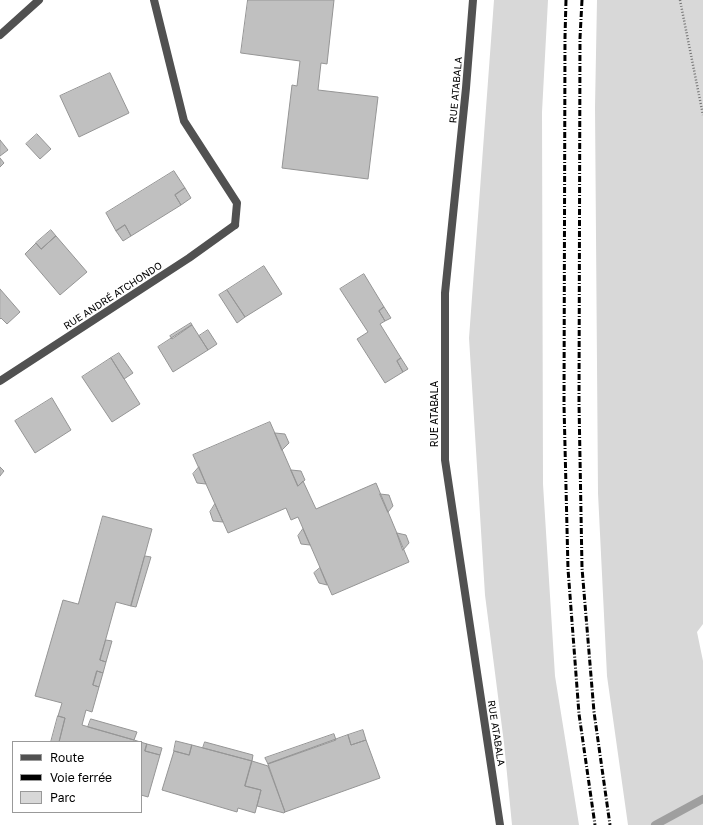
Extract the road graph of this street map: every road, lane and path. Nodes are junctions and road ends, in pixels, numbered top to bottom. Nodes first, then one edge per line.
1 (39, 0) edge
2 (154, 0) edge
3 (473, 0) edge
4 (680, 0) edge
5 (0, 34) edge
6 (703, 116) edge
7 (0, 381) edge
8 (500, 825) edge

1 - 5 street
2 - 7 street, RUE ANDRÉ ATCHONDO
3 - 8 street, RUE ATABALA
4 - 6 path

